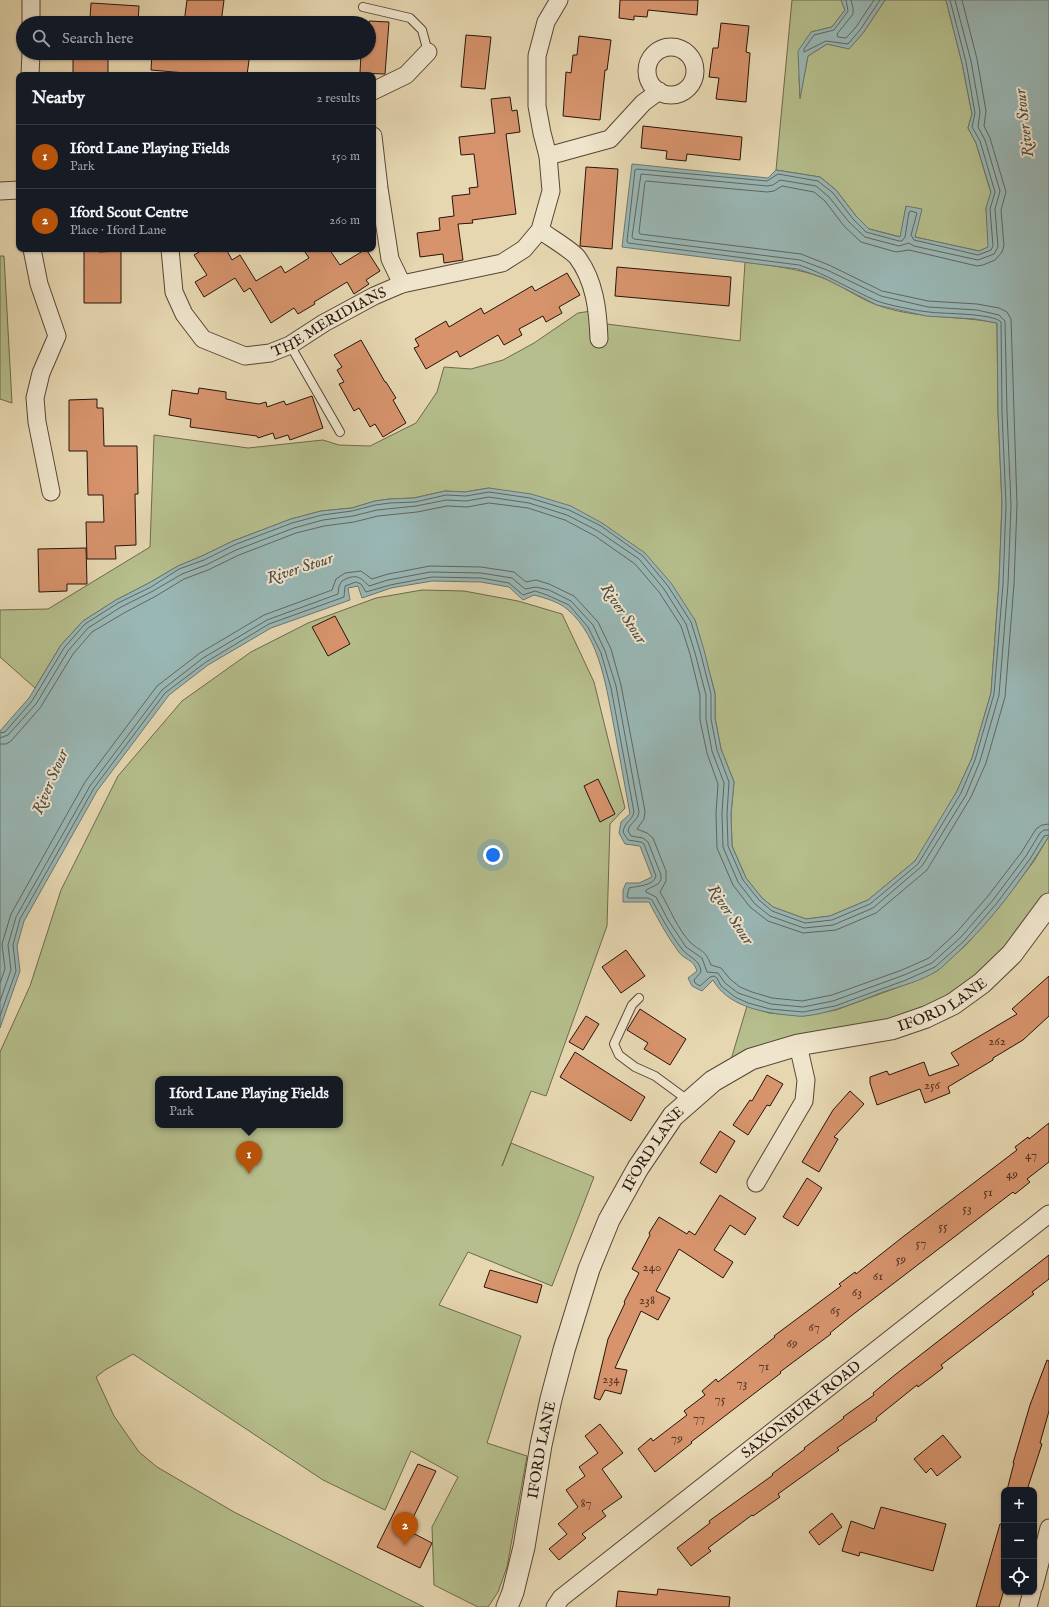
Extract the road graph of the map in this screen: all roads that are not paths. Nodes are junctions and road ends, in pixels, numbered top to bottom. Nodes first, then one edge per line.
1 (31, 0) edge
2 (543, 0) edge
3 (559, 0) edge
4 (363, 7) dead end
5 (31, 16) edge
6 (546, 22) junction
7 (428, 52) joint
8 (31, 60) edge
9 (30, 72) edge
10 (376, 90) edge
11 (659, 91) dead end
12 (548, 156) junction
13 (376, 174) edge
14 (16, 190) edge
15 (0, 191) edge
16 (540, 230) junction
17 (33, 252) edge
18 (170, 252) edge
19 (402, 284) junction
20 (599, 339) dead end
21 (290, 345) junction
22 (340, 432) dead end
23 (51, 492) dead end
24 (1049, 904) edge
25 (639, 998) dead end
26 (798, 1045) junction
27 (690, 1102) junction
28 (756, 1183) dead end
29 (1049, 1214) edge
30 (1049, 1528) edge
31 (1037, 1574) edge
32 (1031, 1595) edge
33 (507, 1607) edge
34 (555, 1607) edge
35 (1028, 1607) edge

1 - 5 street
2 - 6 street, THE MERIDIANS
3 - 6 street, THE MERIDIANS
4 - 7 lane
6 - 12 street, THE MERIDIANS
7 - 10 street
8 - 9 street
11 - 12 street
12 - 16 street, THE MERIDIANS
13 - 19 street
14 - 15 street
16 - 19 street, THE MERIDIANS
16 - 20 street
17 - 23 street
18 - 21 street, THE MERIDIANS
19 - 21 street, THE MERIDIANS
21 - 22 lane
24 - 26 street, IFORD LANE
25 - 27 lane
26 - 27 street, IFORD LANE
26 - 28 street
27 - 33 street, IFORD LANE
29 - 34 street, SAXONBURY ROAD
30 - 31 street
32 - 35 street

